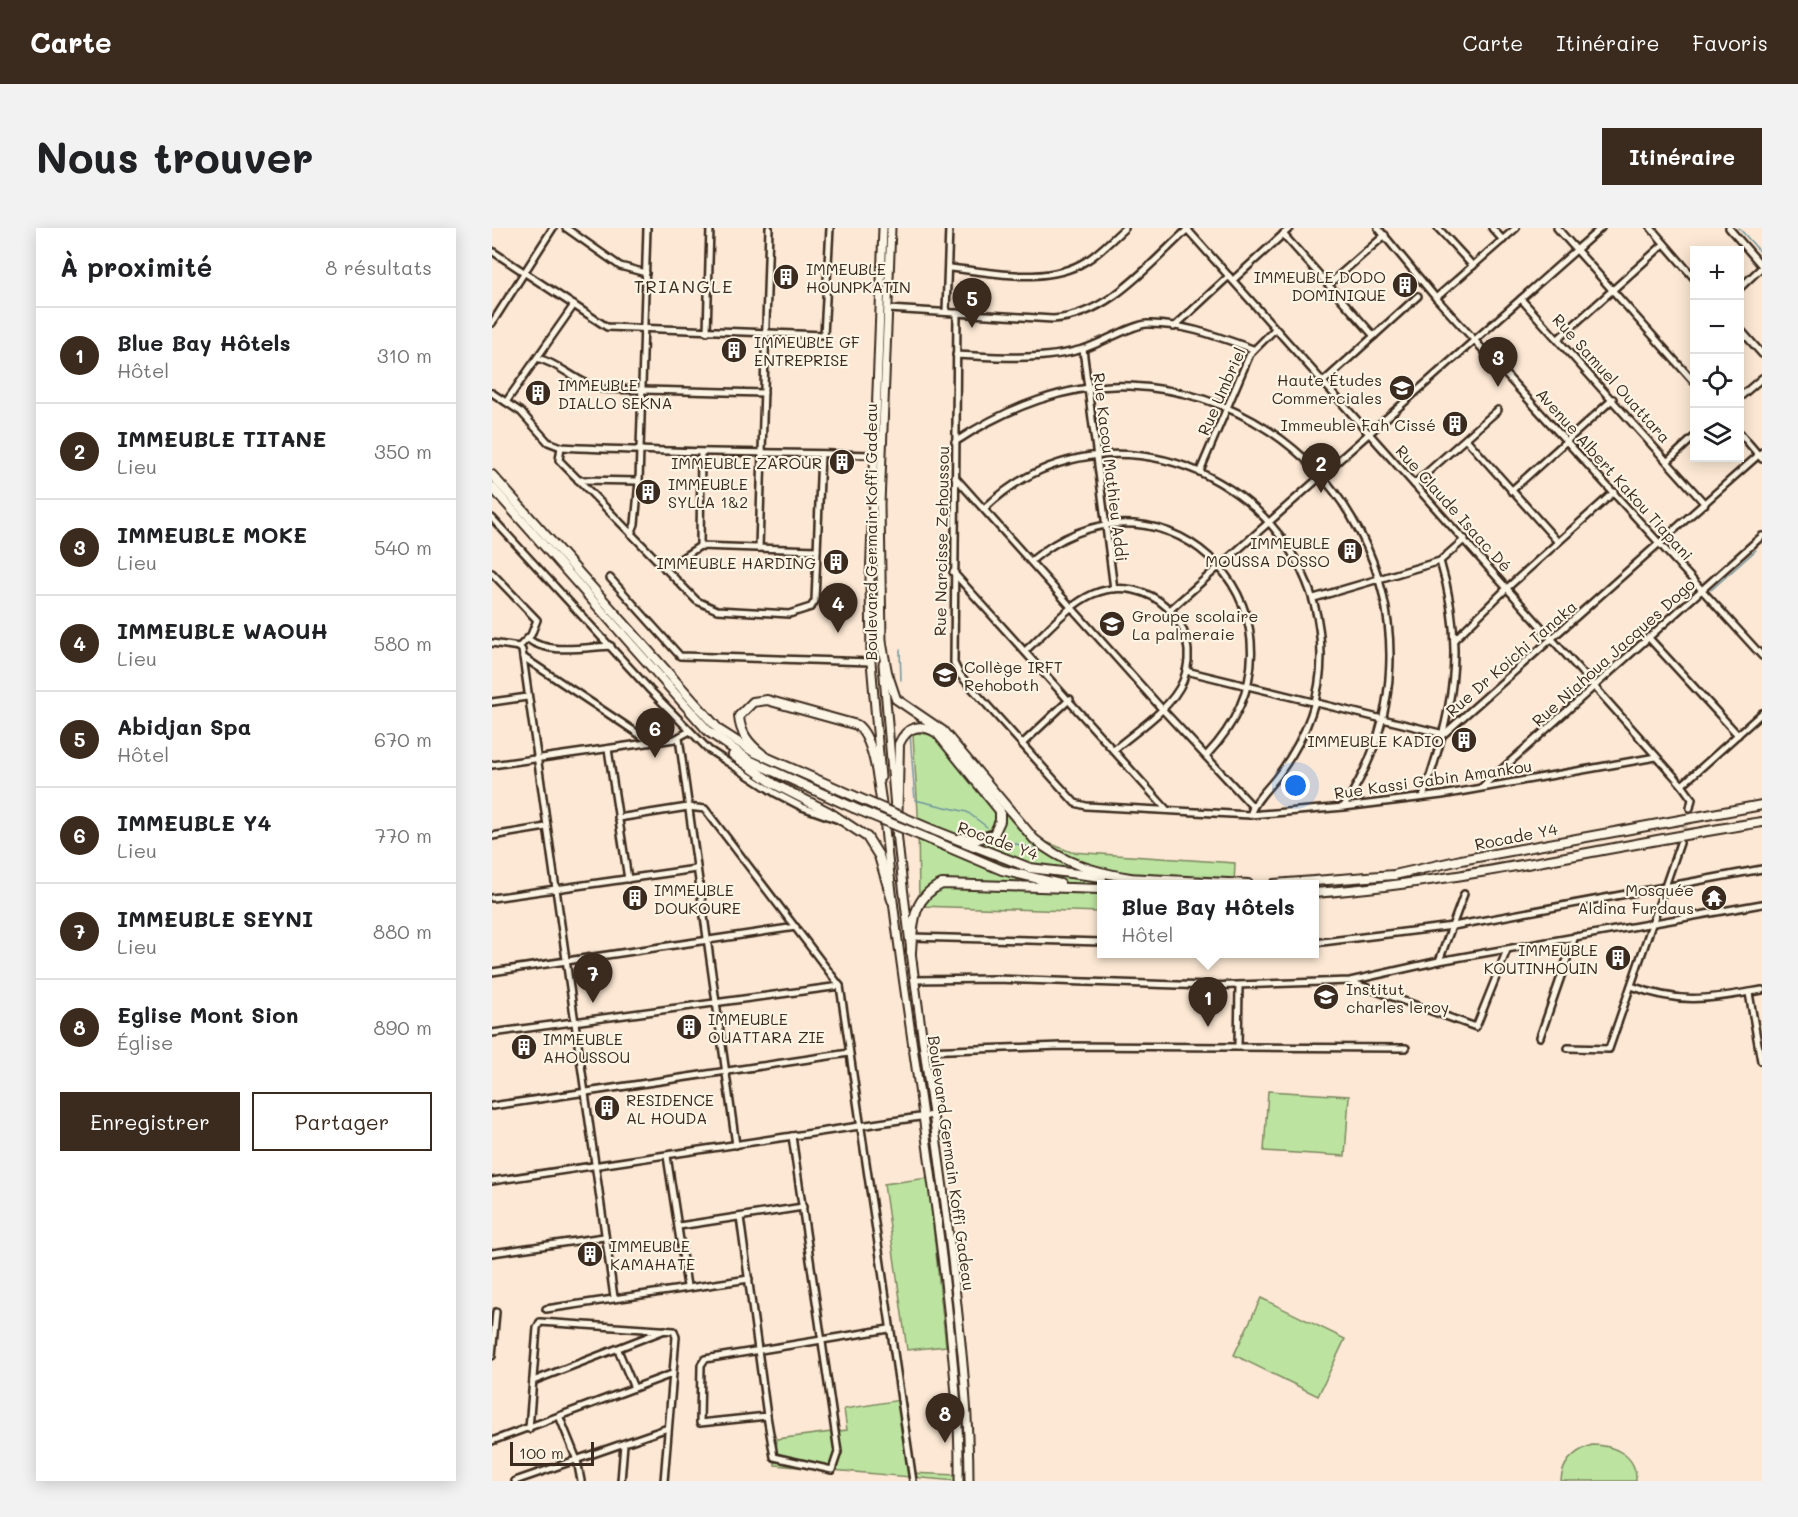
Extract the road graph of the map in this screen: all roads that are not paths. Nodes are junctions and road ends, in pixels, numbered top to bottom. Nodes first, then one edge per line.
1 (553, 228) edge
2 (566, 228) edge
3 (647, 228) edge
4 (710, 228) edge
5 (769, 228) edge
6 (830, 228) edge
7 (882, 228) edge
8 (891, 228) edge
9 (949, 228) edge
10 (1125, 228) edge
11 (1188, 228) edge
12 (1290, 228) edge
13 (1378, 228) edge
14 (1438, 228) edge
15 (1492, 228) edge
16 (1516, 228) edge
17 (1557, 228) edge
18 (1601, 228) edge
19 (1650, 228) edge
20 (1729, 228) edge
21 (1283, 234) junction
22 (1384, 235) junction
23 (1503, 240) junction
24 (1664, 244) junction
25 (1576, 250) junction
26 (492, 251) edge
27 (1473, 266) junction
28 (1762, 267) edge
29 (950, 268) junction
30 (525, 272) junction
31 (646, 273) junction
32 (1690, 273) edge
33 (1231, 278) junction
34 (1329, 284) junction
35 (1744, 284) edge
36 (1613, 290) junction
37 (1418, 296) dead end
38 (1436, 298) junction
39 (1521, 299) junction
40 (574, 305) junction
41 (888, 309) junction
42 (946, 312) junction
43 (957, 313) junction
44 (492, 323) edge
45 (1174, 327) junction
46 (645, 329) junction
47 (1275, 329) junction
48 (707, 332) junction
49 (766, 333) junction
50 (1744, 334) edge
51 (1374, 336) junction
52 (1558, 339) junction
53 (1476, 340) junction
54 (1083, 349) junction
55 (1253, 349) junction
56 (1762, 354) edge
57 (956, 355) junction
58 (537, 358) junction
59 (1690, 376) edge
60 (1762, 378) edge
61 (1323, 382) junction
62 (1087, 388) junction
63 (642, 390) junction
64 (492, 393) edge
65 (764, 393) junction
66 (1744, 394) edge
67 (1613, 399) junction
68 (506, 402) junction
69 (1226, 407) junction
70 (1498, 410) dead end
71 (1370, 434) junction
72 (1744, 437) edge
73 (1466, 439) junction
74 (1568, 440) junction
75 (1690, 441) edge
76 (955, 442) junction
77 (561, 447) junction
78 (640, 449) junction
79 (760, 452) junction
80 (701, 453) junction
81 (821, 454) junction
82 (874, 455) junction
83 (1761, 455) edge
84 (1096, 456) junction
85 (1668, 461) junction
86 (1200, 471) junction
87 (492, 475) edge
88 (955, 477) junction
89 (1322, 477) junction
90 (578, 480) junction
91 (639, 481) junction
92 (1414, 484) junction
93 (492, 487) edge
94 (1511, 490) junction
95 (1614, 492) junction
96 (1705, 504) junction
97 (985, 508) junction
98 (492, 518) edge
99 (1104, 524) junction
100 (1270, 524) junction
101 (631, 534) junction
102 (1762, 536) edge
103 (1465, 539) junction
104 (1757, 540) junction
105 (1558, 542) junction
106 (1660, 543) junction
107 (700, 546) junction
108 (1762, 546) edge
109 (759, 548) junction
110 (817, 550) junction
111 (1031, 561) junction
112 (1440, 561) junction
113 (1220, 568) junction
114 (665, 569) junction
115 (954, 572) junction
116 (492, 573) edge
117 (1381, 578) junction
118 (610, 579) dead end
119 (1508, 588) junction
120 (1114, 589) junction
121 (1701, 590) junction
122 (1314, 598) junction
123 (1074, 608) junction
124 (1171, 609) junction
125 (1648, 637) junction
126 (528, 639) junction
127 (882, 639) junction
128 (1553, 639) junction
129 (1454, 640) junction
130 (492, 643) edge
131 (611, 646) junction
132 (519, 647) junction
133 (1026, 650) junction
134 (1762, 656) edge
135 (523, 657) junction
136 (872, 662) junction
137 (1186, 671) junction
138 (1594, 686) junction
139 (1248, 687) junction
140 (527, 697) junction
141 (1070, 699) junction
142 (492, 702) edge
143 (1315, 704) junction
144 (1162, 709) junction
145 (1762, 713) edge
146 (1382, 719) junction
147 (690, 731) junction
148 (1444, 735) junction
149 (1738, 735) junction
150 (679, 738) junction
151 (649, 741) junction
152 (1022, 744) junction
153 (724, 745) junction
154 (608, 749) junction
155 (1115, 749) junction
156 (1206, 756) junction
157 (1656, 757) junction
158 (536, 759) junction
159 (773, 762) junction
160 (492, 765) edge
161 (1682, 785) junction
162 (1481, 788) junction
163 (1423, 797) junction
164 (1762, 805) edge
165 (688, 807) junction
166 (1254, 807) junction
167 (1344, 807) junction
168 (1690, 808) tunnel mouth
169 (1167, 810) junction
170 (883, 814) junction
171 (1250, 815) junction
172 (618, 818) junction
173 (1762, 822) edge
174 (847, 823) junction
175 (546, 827) junction
176 (943, 834) junction
177 (492, 836) edge
178 (897, 836) junction
179 (1680, 843) tunnel mouth
180 (696, 869) junction
181 (1762, 869) edge
182 (1130, 878) junction
183 (628, 879) junction
184 (1164, 880) edge
185 (1319, 881) edge
186 (1665, 886) junction
187 (1097, 888) edge
188 (1097, 889) edge
189 (555, 890) junction
190 (1319, 893) edge
191 (1464, 894) dead end
192 (492, 898) edge
193 (892, 900) junction
194 (1762, 904) edge
195 (1654, 922) junction
196 (1452, 926) junction
197 (796, 927) junction
198 (1575, 936) junction
199 (910, 937) junction
200 (706, 940) junction
201 (1097, 942) edge
202 (1319, 942) edge
203 (1507, 950) junction
204 (910, 952) joint
205 (1439, 961) junction
206 (566, 962) junction
207 (492, 972) edge
208 (914, 980) junction
209 (1350, 981) junction
210 (840, 986) junction
211 (1239, 986) junction
212 (1630, 986) junction
213 (1762, 990) edge
214 (1749, 993) junction
215 (715, 1001) junction
216 (573, 1022) junction
217 (492, 1033) edge
218 (1540, 1037) dead end
219 (1238, 1047) junction
220 (1406, 1048) dead end
221 (1568, 1048) dead end
222 (924, 1051) junction
223 (849, 1053) junction
224 (1761, 1061) edge
225 (725, 1073) junction
226 (584, 1094) junction
227 (492, 1106) edge
228 (933, 1115) junction
229 (923, 1117) junction
230 (860, 1126) junction
231 (792, 1136) junction
232 (736, 1145) junction
233 (667, 1156) junction
234 (594, 1165) junction
235 (492, 1181) edge
236 (803, 1207) junction
237 (740, 1217) junction
238 (679, 1226) junction
239 (604, 1237) junction
240 (492, 1253) edge
241 (749, 1279) junction
242 (687, 1286) junction
243 (614, 1297) junction
244 (546, 1309) dead end
245 (496, 1312) dead end
246 (667, 1329) junction
247 (889, 1329) junction
248 (822, 1341) junction
249 (618, 1350) junction
250 (759, 1351) junction
251 (492, 1356) edge
252 (672, 1374) junction
253 (533, 1381) junction
254 (634, 1388) junction
255 (767, 1416) junction
256 (560, 1418) junction
257 (668, 1428) junction
258 (529, 1429) junction
259 (492, 1441) edge
260 (624, 1444) junction
261 (577, 1460) junction
262 (540, 1472) junction
263 (515, 1481) edge
264 (539, 1481) edge
265 (581, 1481) edge
266 (621, 1481) edge
267 (664, 1481) edge
268 (913, 1481) edge
269 (959, 1481) edge
270 (969, 1481) edge

1 - 30 street
2 - 31 street
3 - 31 street
4 - 48 street
5 - 49 street
6 - 49 street
7 - 82 main road, Boulevard Germain Koffi Gadeau
8 - 41 main road, Boulevard Germain Koffi Gadeau
9 - 29 street
10 - 29 street
11 - 33 street, Rue Claude Isaac Dé
11 - 43 street
12 - 21 street
13 - 22 street, Avenue Albert Kakou Tiapani
14 - 27 street
15 - 23 street
16 - 23 street
17 - 25 street
18 - 25 street
19 - 24 street
20 - 28 street
21 - 33 street
21 - 34 street
22 - 34 street
22 - 38 street, Avenue Albert Kakou Tiapani
23 - 27 street
24 - 32 street
24 - 36 street
25 - 36 street
25 - 39 street
26 - 30 street
27 - 38 street
28 - 35 street
29 - 42 street
30 - 40 street
30 - 44 street
31 - 46 street
33 - 45 street
33 - 47 street, Rue Claude Isaac Dé
34 - 51 street
36 - 52 street
36 - 59 street
37 - 51 street
38 - 53 street, Avenue Albert Kakou Tiapani
39 - 52 street, Rue Samuel Ouattara
39 - 53 street
40 - 46 street
40 - 58 street
41 - 42 street
41 - 127 main road, Boulevard Germain Koffi Gadeau
42 - 43 street
43 - 57 street, Rue Narcisse Zehoussou
45 - 54 street
45 - 55 street
46 - 48 street
46 - 63 street
47 - 55 street, Rue Umbriel
47 - 61 street, Rue Claude Isaac Dé
48 - 49 street
49 - 65 street
50 - 56 street
51 - 61 street
52 - 67 street, Rue Samuel Ouattara
53 - 71 street
53 - 74 street, Avenue Albert Kakou Tiapani
54 - 57 street
54 - 62 street, Rue Kacou Mathieu Addi
55 - 69 street, Rue Umbriel
57 - 76 street, Rue Narcisse Zehoussou
58 - 63 street
58 - 68 street
60 - 66 street
61 - 71 street, Rue Claude Isaac Dé
62 - 69 street
62 - 76 street
62 - 84 street, Rue Kacou Mathieu Addi
63 - 65 street
63 - 78 street
64 - 68 street
65 - 79 street
67 - 74 street
67 - 85 street, Rue Samuel Ouattara
68 - 77 street
69 - 86 street, Rue Umbriel
69 - 89 street
70 - 73 street
71 - 89 street
71 - 92 street, Rue Claude Isaac Dé
72 - 83 street
73 - 92 street
73 - 94 street
74 - 94 street
74 - 95 street, Avenue Albert Kakou Tiapani
75 - 85 street
76 - 88 street, Rue Narcisse Zehoussou
77 - 78 street
77 - 90 street
78 - 80 street
78 - 91 street
79 - 80 street
79 - 81 street
79 - 109 street
80 - 107 street
81 - 82 street
81 - 110 street
82 - 136 main road, Boulevard Germain Koffi Gadeau
83 - 96 street, Rue Dr Koichi Tanaka
84 - 86 street
84 - 97 street
84 - 99 street, Rue Kacou Mathieu Addi
85 - 96 street, Rue Samuel Ouattara
86 - 100 street
87 - 159 highway
88 - 97 street
88 - 115 street, Rue Narcisse Zehoussou
89 - 100 street
89 - 117 street
90 - 91 street
90 - 101 street
91 - 101 street
92 - 103 street, Rue Claude Isaac Dé
93 - 153 highway
94 - 105 street
95 - 105 street
95 - 106 street, Avenue Albert Kakou Tiapani
96 - 106 street, Rue Dr Koichi Tanaka
97 - 111 street
98 - 131 street
99 - 111 street
99 - 113 street
99 - 120 street, Rue Kacou Mathieu Addi
100 - 113 street
100 - 122 street
101 - 114 street
102 - 104 street, Rue Niahoua Jacques Dogo
103 - 112 street
103 - 119 street, Rue Claude Isaac Dé
104 - 108 street
104 - 121 street, Rue Niahoua Jacques Dogo
105 - 119 street
106 - 121 street, Avenue Albert Kakou Tiapani
106 - 128 street, Rue Dr Koichi Tanaka
107 - 109 street
107 - 114 street
109 - 110 street
110 - 114 street
111 - 123 street
112 - 117 street
112 - 129 street
113 - 124 street
113 - 139 street
115 - 133 street
115 - 152 street, Rue Narcisse Zehoussou
116 - 126 street
117 - 122 street
117 - 146 street
118 - 136 street
119 - 128 street, Rue Claude Isaac Dé
119 - 129 street
120 - 123 street
120 - 124 street
121 - 125 street, Rue Niahoua Jacques Dogo
121 - 134 street, Avenue Albert Kakou Tiapani
122 - 143 street
123 - 133 street
123 - 144 street
124 - 137 street
125 - 138 street, Rue Niahoua Jacques Dogo
125 - 149 street
126 - 131 street
126 - 132 street
127 - 178 main road, Boulevard Germain Koffi Gadeau
127 - 182 highway
128 - 138 street, Rue Claude Isaac Dé
128 - 148 street, Rue Dr Koichi Tanaka
129 - 148 street
130 - 132 street
131 - 147 street
132 - 135 street
133 - 141 street
135 - 140 street
135 - 151 street
136 - 170 main road, Boulevard Germain Koffi Gadeau
137 - 139 street, Rue Dr Koichi Tanaka
137 - 144 street
138 - 157 street, Rue Claude Isaac Dé
138 - 162 street, Rue Niahoua Jacques Dogo
139 - 143 street, Rue Dr Koichi Tanaka
139 - 156 street
140 - 142 street
140 - 158 street
141 - 152 street
141 - 155 street
143 - 146 street, Rue Dr Koichi Tanaka
143 - 166 street
144 - 155 street
144 - 156 street
145 - 149 street
146 - 148 street, Rue Dr Koichi Tanaka
146 - 167 street
147 - 150 street
147 - 174 street
148 - 163 street
149 - 161 street
150 - 151 street
150 - 165 street
151 - 154 street
152 - 169 street, Rue Kassi Gabin Amankou
153 - 174 highway
153 - 187 highway, Rocade Y4, bridge
154 - 158 street
154 - 172 street
155 - 169 street
156 - 166 street
157 - 161 street, Rue Claude Isaac Dé
157 - 162 street, Rue Kassi Gabin Amankou
158 - 160 street
158 - 175 street
159 - 170 highway
159 - 176 highway, Rocade Y4, bridge
161 - 168 street, Rue Claude Isaac Dé
162 - 163 street, Rue Kassi Gabin Amankou
163 - 167 street, Rue Kassi Gabin Amankou
164 - 185 highway, Rocade Y4
165 - 172 street
165 - 180 street
165 - 197 street
166 - 171 street
167 - 171 street, Rue Kassi Gabin Amankou
169 - 171 street, Rue Kassi Gabin Amankou
170 - 193 main road, Boulevard Germain Koffi Gadeau
172 - 183 street
173 - 190 highway, Rocade Y4
174 - 193 highway
175 - 177 street
175 - 189 street
176 - 178 highway
176 - 182 highway, Rocade Y4
178 - 199 main road, Boulevard Germain Koffi Gadeau
179 - 186 street
180 - 183 street
180 - 200 street
181 - 186 street
182 - 184 highway, Rocade Y4
183 - 189 street
186 - 195 street
186 - 196 street
188 - 199 highway
189 - 192 street
189 - 206 street
191 - 196 street
193 - 229 main road, Boulevard Germain Koffi Gadeau
194 - 195 street
195 - 198 street
195 - 212 street
196 - 202 street
196 - 205 street
197 - 200 street
197 - 210 street
198 - 203 street
198 - 218 street
199 - 201 street
199 - 204 highway
200 - 206 street
200 - 215 street
203 - 205 street
203 - 209 street
204 - 208 main road, Boulevard Germain Koffi Gadeau
205 - 209 street
206 - 207 street
206 - 216 street
208 - 211 street
208 - 222 main road, Boulevard Germain Koffi Gadeau
209 - 211 street
210 - 215 street
210 - 223 street
211 - 219 street
212 - 214 street
212 - 221 street
213 - 214 street
214 - 224 street
215 - 216 street
215 - 225 street
216 - 217 street
216 - 226 street
219 - 220 street
219 - 222 street
222 - 228 main road, Boulevard Germain Koffi Gadeau
223 - 225 street
223 - 230 street
225 - 226 street
225 - 232 street
226 - 227 street
226 - 234 street
228 - 229 street
228 - 270 main road, Boulevard Germain Koffi Gadeau
229 - 230 street
229 - 269 main road, Boulevard Germain Koffi Gadeau
230 - 231 street
230 - 247 street
231 - 232 street
231 - 236 street
232 - 233 street
233 - 234 street
233 - 238 street
234 - 235 street
234 - 239 street
236 - 237 street
236 - 248 street
237 - 238 street
237 - 241 street
238 - 242 street
239 - 240 street
239 - 243 street
241 - 242 street
241 - 250 street
242 - 243 street
243 - 244 street
245 - 251 street
246 - 249 street
246 - 252 street
246 - 253 street
247 - 248 street
247 - 268 street
248 - 250 street
248 - 255 street
249 - 253 street
249 - 254 street
250 - 255 street
250 - 255 street
252 - 254 street
252 - 257 street
253 - 258 street
254 - 256 street
256 - 258 street
256 - 261 street
257 - 260 street
257 - 267 street
258 - 259 street
260 - 261 street
260 - 266 street
261 - 262 street
261 - 265 street
262 - 263 street
262 - 264 street

